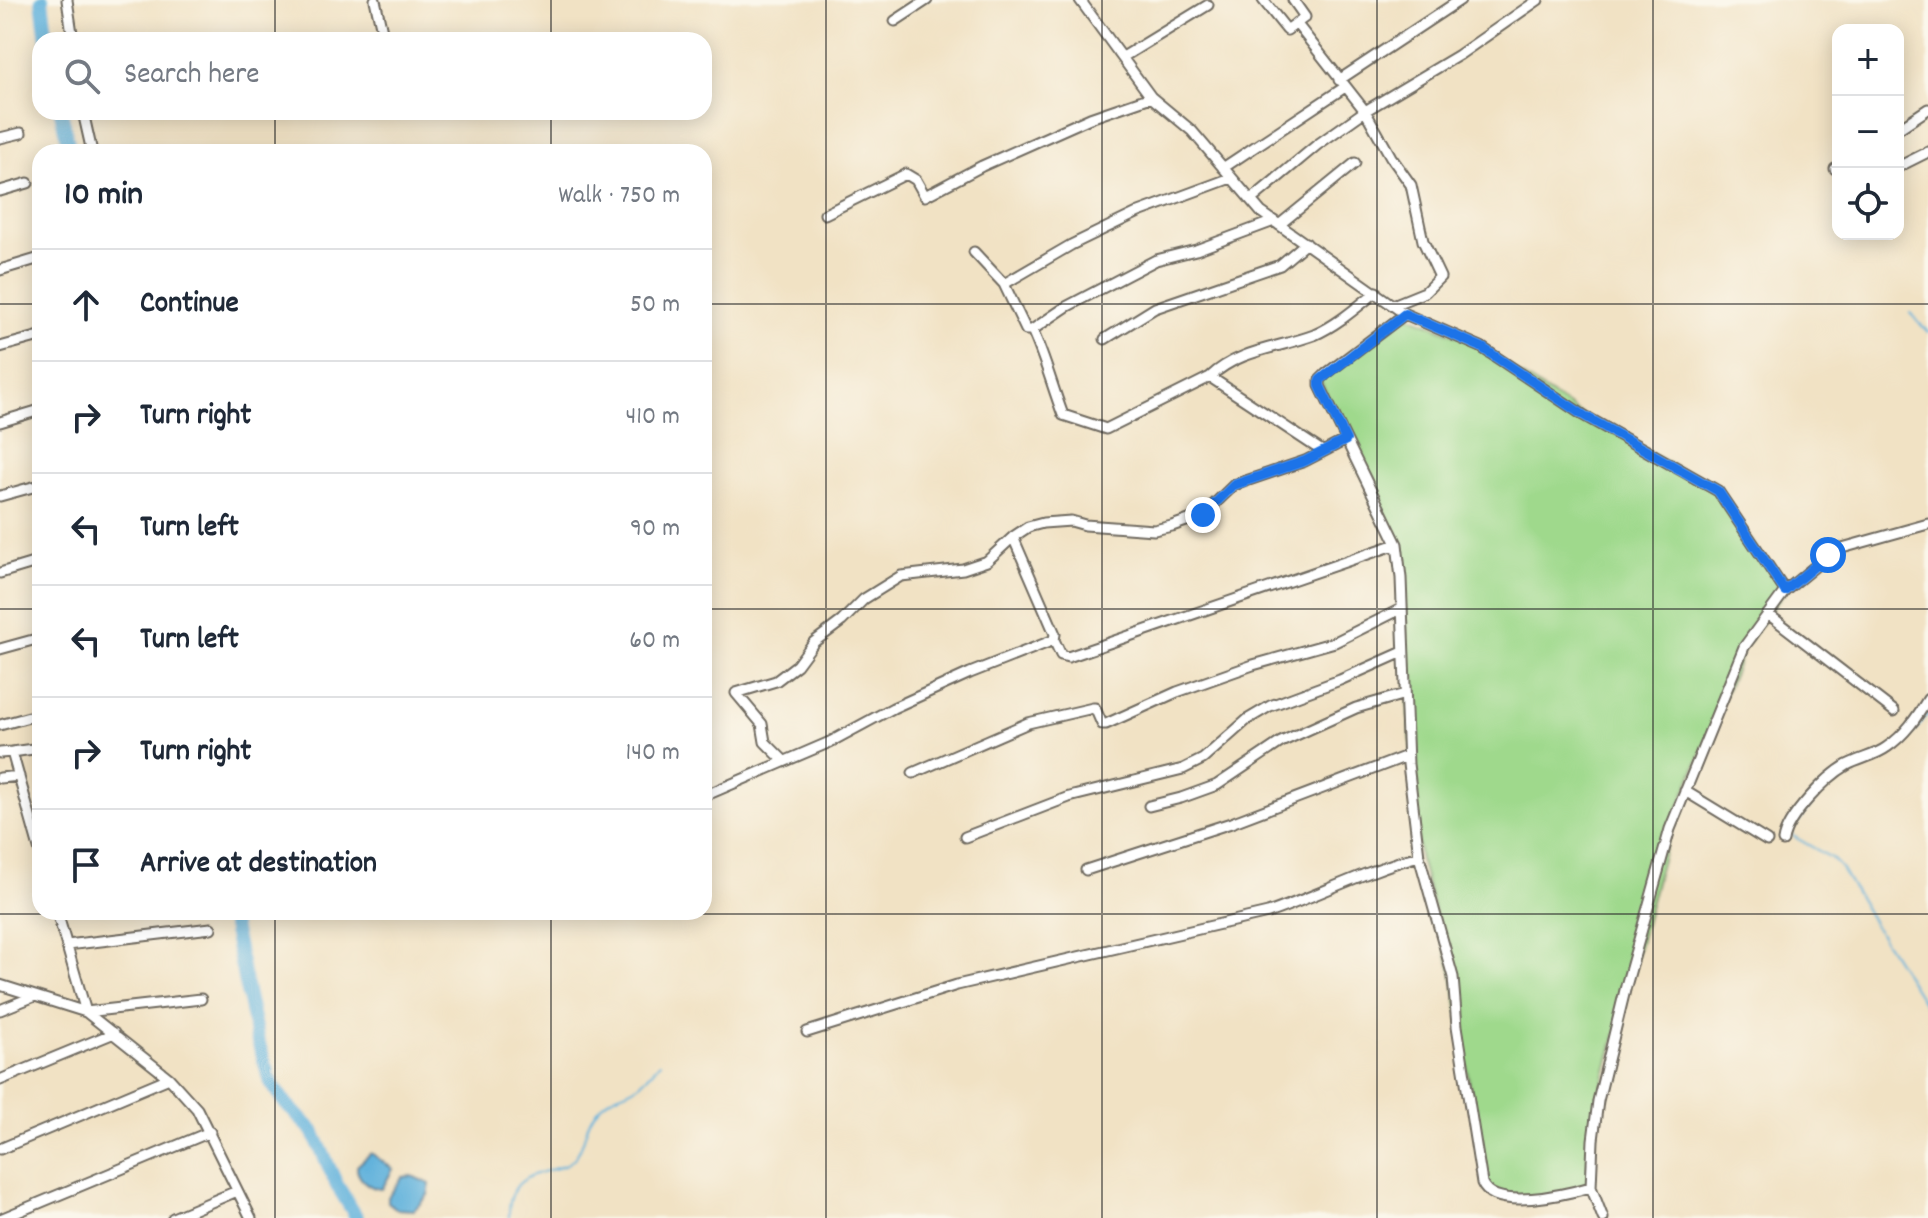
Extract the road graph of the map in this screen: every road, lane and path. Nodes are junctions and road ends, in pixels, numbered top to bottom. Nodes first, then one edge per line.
1 (67, 0) edge
2 (375, 0) edge
3 (927, 0) edge
4 (1080, 0) edge
5 (1263, 0) edge
6 (1293, 0) edge
7 (1460, 0) edge
8 (1538, 0) edge
9 (1208, 5) dead end
10 (895, 21) dead end
11 (1296, 23) junction
12 (72, 32) edge
13 (382, 32) edge
14 (1123, 57) junction
15 (1342, 83) junction
16 (1151, 97) junction
17 (1928, 109) edge
18 (1365, 111) junction
19 (85, 120) edge
20 (1904, 125) edge
21 (21, 133) dead end
22 (0, 138) edge
23 (90, 144) edge
24 (1928, 152) edge
25 (1355, 163) dead end
26 (1904, 164) edge
27 (1223, 168) junction
28 (1231, 178) junction
29 (28, 183) dead end
30 (0, 191) edge
31 (1251, 200) junction
32 (825, 214) dead end
33 (1276, 223) junction
34 (1306, 243) junction
35 (974, 252) dead end
36 (32, 260) edge
37 (0, 270) edge
38 (1004, 284) junction
39 (1376, 292) junction
40 (1393, 305) junction
41 (1405, 314) junction
42 (1032, 330) junction
43 (32, 338) edge
44 (1105, 339) dead end
45 (0, 347) edge
46 (1210, 377) junction
47 (32, 412) edge
48 (0, 422) edge
49 (1346, 440) junction
50 (1322, 451) junction
51 (32, 487) edge
52 (0, 496) edge
53 (1928, 524) edge
54 (1013, 537) junction
55 (1397, 544) junction
56 (32, 563) edge
57 (0, 573) edge
58 (1785, 591) junction
59 (1401, 609) junction
60 (1768, 614) junction
61 (32, 640) edge
62 (1054, 640) junction
63 (0, 649) edge
64 (1403, 652) junction
65 (1405, 694) junction
66 (1928, 699) edge
67 (1894, 711) dead end
68 (32, 716) edge
69 (0, 725) edge
70 (32, 749) edge
71 (12, 752) junction
72 (0, 753) edge
73 (1407, 756) junction
74 (783, 760) junction
75 (913, 773) dead end
76 (19, 776) junction
77 (0, 778) edge
78 (1685, 791) junction
79 (712, 792) edge
80 (1149, 806) dead end
81 (32, 823) edge
82 (965, 837) dead end
83 (1767, 841) dead end
84 (1783, 841) dead end
85 (1419, 856) junction
86 (1086, 870) dead end
87 (59, 920) edge
88 (211, 928) dead end
89 (67, 945) junction
90 (0, 985) edge
91 (35, 996) junction
92 (201, 999) dead end
93 (0, 1010) edge
94 (86, 1012) junction
95 (807, 1032) dead end
96 (114, 1033) junction
97 (169, 1078) junction
98 (0, 1080) edge
99 (210, 1132) junction
100 (0, 1149) edge
101 (1591, 1187) junction
102 (237, 1191) junction
103 (3, 1218) edge
104 (173, 1218) edge
105 (251, 1218) edge
106 (1603, 1218) edge

1 - 12 street
2 - 13 street
3 - 10 street
4 - 14 street
5 - 11 street
6 - 11 street
7 - 15 street
8 - 18 street
9 - 14 street
11 - 15 street
14 - 16 street
15 - 18 street
15 - 27 street
16 - 27 street
16 - 32 street
17 - 20 street
18 - 31 street
18 - 40 street
19 - 23 street
21 - 22 street
24 - 26 street
25 - 33 street
27 - 28 street
28 - 31 street
28 - 38 street
29 - 30 street
31 - 33 street
33 - 34 street
33 - 42 street
34 - 39 street
34 - 44 street
35 - 38 street
36 - 37 street
38 - 42 street
39 - 40 street
39 - 46 street
40 - 41 street
41 - 49 street
41 - 58 street
42 - 46 street
43 - 45 street
46 - 50 street
47 - 48 street
49 - 50 street
49 - 55 street
50 - 54 street
51 - 52 street
53 - 58 street
54 - 62 street
54 - 74 street
55 - 59 street
55 - 62 street
56 - 57 street
58 - 60 street
59 - 64 street
59 - 75 street
60 - 67 street
60 - 78 street
61 - 63 street
62 - 74 street
64 - 65 street
64 - 82 street
65 - 73 street
65 - 80 street
66 - 84 street
68 - 69 street
70 - 71 street
71 - 72 street
71 - 76 street
73 - 85 street
73 - 86 street
74 - 79 street
76 - 77 street
76 - 81 street
78 - 83 street
78 - 101 street
85 - 95 street
85 - 101 street
87 - 89 street
88 - 89 street
89 - 94 street
90 - 91 street
91 - 93 street
91 - 94 street
92 - 94 street
94 - 96 street
96 - 97 street
96 - 98 street
97 - 99 street
97 - 100 street
99 - 102 street
99 - 103 street
101 - 106 street
102 - 104 street
102 - 105 street

